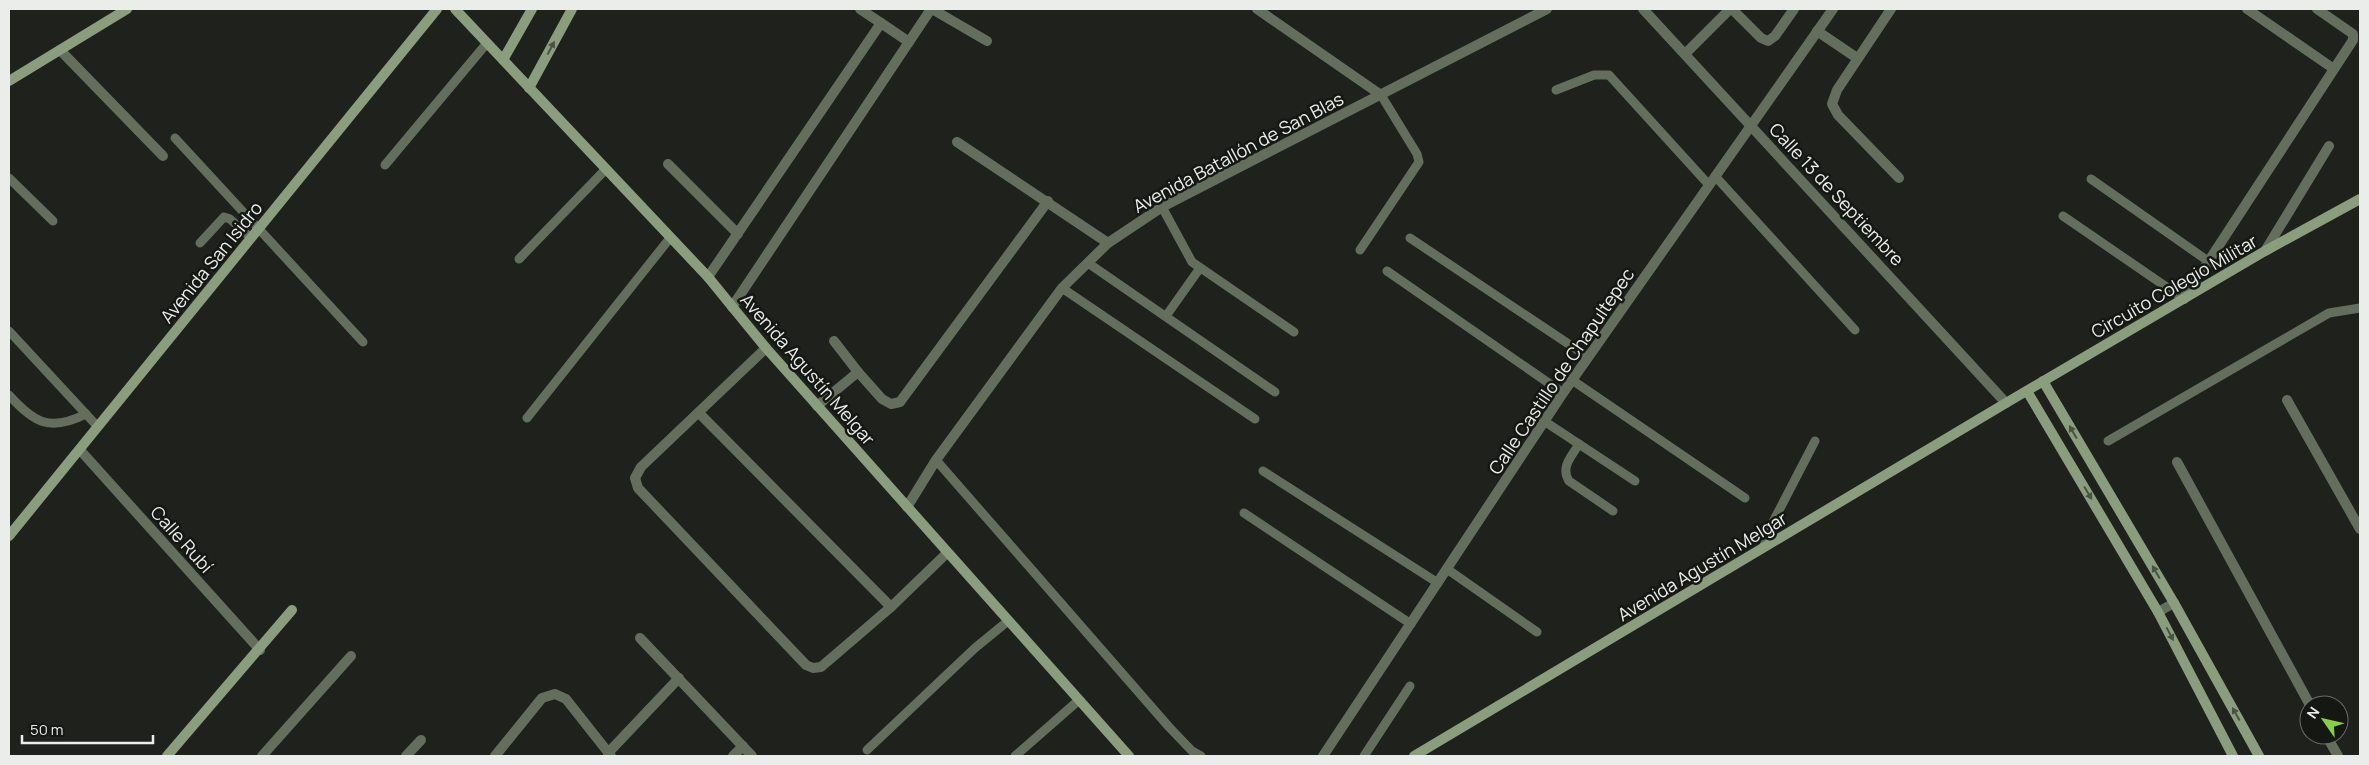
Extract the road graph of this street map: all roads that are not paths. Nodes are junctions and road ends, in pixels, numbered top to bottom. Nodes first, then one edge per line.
1 (127, 9) edge
2 (437, 9) edge
3 (456, 9) edge
4 (532, 9) edge
5 (572, 9) edge
6 (860, 9) edge
7 (932, 9) edge
8 (1257, 9) edge
9 (1547, 9) edge
10 (1643, 9) edge
11 (1731, 9) edge
12 (1794, 9) edge
13 (1833, 9) edge
14 (1891, 9) edge
15 (2247, 9) edge
16 (2318, 9) edge
17 (881, 23) junction
18 (1817, 31) junction
19 (987, 41) dead end
20 (909, 42) junction
21 (487, 43) junction
22 (60, 50) junction
23 (1685, 54) junction
24 (1857, 58) junction
25 (503, 60) junction
26 (2334, 69) junction
27 (9, 81) edge
28 (529, 88) junction
29 (1556, 90) dead end
30 (1381, 95) junction
31 (1751, 125) junction
32 (175, 138) dead end
33 (957, 142) dead end
34 (2329, 146) dead end
35 (164, 156) dead end
36 (668, 164) dead end
37 (385, 165) dead end
38 (606, 169) junction
39 (1715, 176) junction
40 (9, 178) edge
41 (1899, 178) dead end
42 (2091, 180) dead end
43 (1709, 185) junction
44 (2360, 199) edge
45 (1048, 201) junction
46 (1162, 207) junction
47 (2063, 216) dead end
48 (53, 221) dead end
49 (258, 230) junction
50 (738, 234) junction
51 (251, 238) junction
52 (670, 238) junction
53 (1410, 238) dead end
54 (200, 243) dead end
55 (1108, 243) junction
56 (1360, 250) dead end
57 (2265, 251) junction
58 (520, 259) dead end
59 (2208, 262) junction
60 (1088, 263) junction
61 (1200, 268) junction
62 (1387, 272) dead end
63 (708, 277) junction
64 (1062, 288) junction
65 (2184, 299) junction
66 (732, 307) junction
67 (2360, 308) edge
68 (1166, 316) junction
69 (1855, 330) dead end
70 (9, 331) edge
71 (1294, 332) dead end
72 (834, 341) dead end
73 (362, 342) dead end
74 (766, 348) junction
75 (1588, 357) junction
76 (858, 372) junction
77 (1572, 380) junction
78 (2044, 381) junction
79 (2027, 391) junction
80 (1275, 392) dead end
81 (1563, 392) junction
82 (9, 395) edge
83 (2287, 400) dead end
84 (2006, 402) junction
85 (818, 406) junction
86 (699, 413) junction
87 (86, 414) junction
88 (527, 418) dead end
89 (1255, 419) dead end
90 (1544, 421) junction
91 (98, 427) junction
92 (1815, 441) dead end
93 (2108, 441) dead end
94 (1580, 444) junction
95 (80, 450) junction
96 (936, 460) junction
97 (2176, 462) dead end
98 (1263, 471) dead end
99 (1635, 481) dead end
100 (1745, 498) dead end
101 (907, 507) junction
102 (1613, 511) dead end
103 (1244, 513) dead end
104 (2360, 529) edge
105 (9, 536) edge
106 (1762, 548) junction
107 (947, 553) junction
108 (1447, 569) junction
109 (1438, 583) junction
110 (2174, 603) junction
111 (891, 607) junction
112 (292, 610) dead end
113 (2158, 612) junction
114 (1008, 621) junction
115 (1411, 624) junction
116 (1537, 632) dead end
117 (640, 638) dead end
118 (260, 650) junction
119 (351, 656) dead end
120 (680, 678) junction
121 (1410, 686) dead end
122 (2304, 695) edge
123 (1079, 700) junction
124 (421, 740) dead end
125 (2332, 745) edge
126 (743, 746) junction
127 (866, 750) dead end
128 (609, 754) edge
129 (168, 756) edge
130 (262, 756) edge
131 (406, 756) edge
132 (495, 756) edge
133 (733, 756) edge
134 (752, 756) edge
135 (1015, 756) edge
136 (1129, 756) edge
137 (1201, 756) edge
138 (1323, 756) edge
139 (1364, 756) edge
140 (1414, 756) edge
141 (2233, 756) edge
142 (2259, 756) edge
143 (2338, 756) edge

1 - 22 main road
2 - 49 main road, Avenida San Isidro
3 - 21 main road, Avenida Agustín Melgar
4 - 25 main road
28 -> 5 main road
6 - 17 street
7 - 19 street
7 - 20 street
8 - 30 street
9 - 30 street, Avenida Batallón de San Blas
10 - 23 street, Calle 13 de Septiembre
11 - 12 street
11 - 23 street
13 - 18 street, Calle Castillo de Chapultepec
14 - 24 street
15 - 26 street
16 - 26 street
17 - 20 street
17 - 50 street
18 - 24 street
18 - 31 street, Calle Castillo de Chapultepec
20 - 66 street
21 - 25 main road, Avenida Agustín Melgar
21 - 37 lane
22 - 27 main road
22 - 35 street
23 - 31 street, Calle 13 de Septiembre
24 - 41 street
25 - 28 main road, Avenida Agustín Melgar
26 - 59 street
28 - 38 main road, Avenida Agustín Melgar
29 - 43 lane
30 - 46 street, Avenida Batallón de San Blas
30 - 56 lane
31 - 39 street, Calle Castillo de Chapultepec
31 - 84 street, Calle 13 de Septiembre
32 - 49 lane
33 - 45 street
34 - 57 street
36 - 50 street
38 - 52 main road, Avenida Agustín Melgar
38 - 58 lane
39 - 43 street, Calle Castillo de Chapultepec
39 - 69 lane
40 - 48 lane
42 - 59 lane
43 - 75 street, Calle Castillo de Chapultepec
44 - 57 main road, Circuito Colegio Militar
45 - 55 street
45 - 76 street
46 - 55 street, Avenida Batallón de San Blas
46 - 61 lane
47 - 65 lane
49 - 51 main road, Avenida San Isidro
49 - 73 lane
50 - 63 street
51 - 54 lane
51 - 91 main road, Avenida San Isidro
52 - 63 main road, Avenida Agustín Melgar
52 - 88 lane
53 - 75 lane
55 - 60 street, Avenida Batallón de San Blas
57 - 65 main road, Circuito Colegio Militar
59 - 65 street
60 - 64 street, Avenida Batallón de San Blas
60 - 68 lane
61 - 68 lane
61 - 71 lane
62 - 81 lane
63 - 66 main road, Avenida Agustín Melgar
64 - 89 lane
64 - 96 street, Avenida Batallón de San Blas
65 - 78 main road, Circuito Colegio Militar
66 - 74 main road, Avenida Agustín Melgar
67 - 93 lane
68 - 80 lane
70 - 87 lane
72 - 76 street
74 - 85 main road, Avenida Agustín Melgar
74 - 86 street
75 - 77 street, Calle Castillo de Chapultepec
76 - 85 street
77 - 81 street, Calle Castillo de Chapultepec
77 - 100 lane
78 - 79 main road, Circuito Colegio Militar
110 -> 78 main road
79 - 84 main road, Circuito Colegio Militar
79 -> 113 main road
81 - 90 street, Calle Castillo de Chapultepec
82 - 87 lane
83 - 104 street
84 - 106 main road, Avenida Agustín Melgar
85 - 101 main road, Avenida Agustín Melgar
86 - 111 street
86 - 111 street
87 - 91 lane
90 - 94 lane
90 - 108 street, Calle Castillo de Chapultepec
91 - 95 main road, Avenida San Isidro
92 - 106 lane
94 - 99 lane
94 - 102 lane
95 - 105 main road, Avenida San Isidro
95 - 118 street, Calle Rubí
96 - 101 street, Avenida Batallón de San Blas
96 - 137 lane
97 - 122 street
98 - 109 lane
101 - 107 main road, Avenida Agustín Melgar
103 - 115 lane
106 - 140 main road, Avenida Agustín Melgar
107 - 111 street
107 - 114 main road, Avenida Agustín Melgar
108 - 109 street, Calle Castillo de Chapultepec
108 - 116 lane
109 - 115 street, Calle Castillo de Chapultepec
110 - 113 street
142 -> 110 main road
112 - 118 main road
113 -> 141 main road
114 - 123 main road, Avenida Agustín Melgar
114 - 127 lane
115 - 138 street, Calle Castillo de Chapultepec
117 - 120 street
118 - 129 main road
119 - 130 street
120 - 126 street
120 - 128 street
121 - 139 lane
123 - 135 lane
123 - 136 main road, Avenida Agustín Melgar
124 - 131 street
125 - 143 street
126 - 133 street
126 - 134 street
128 - 132 street

